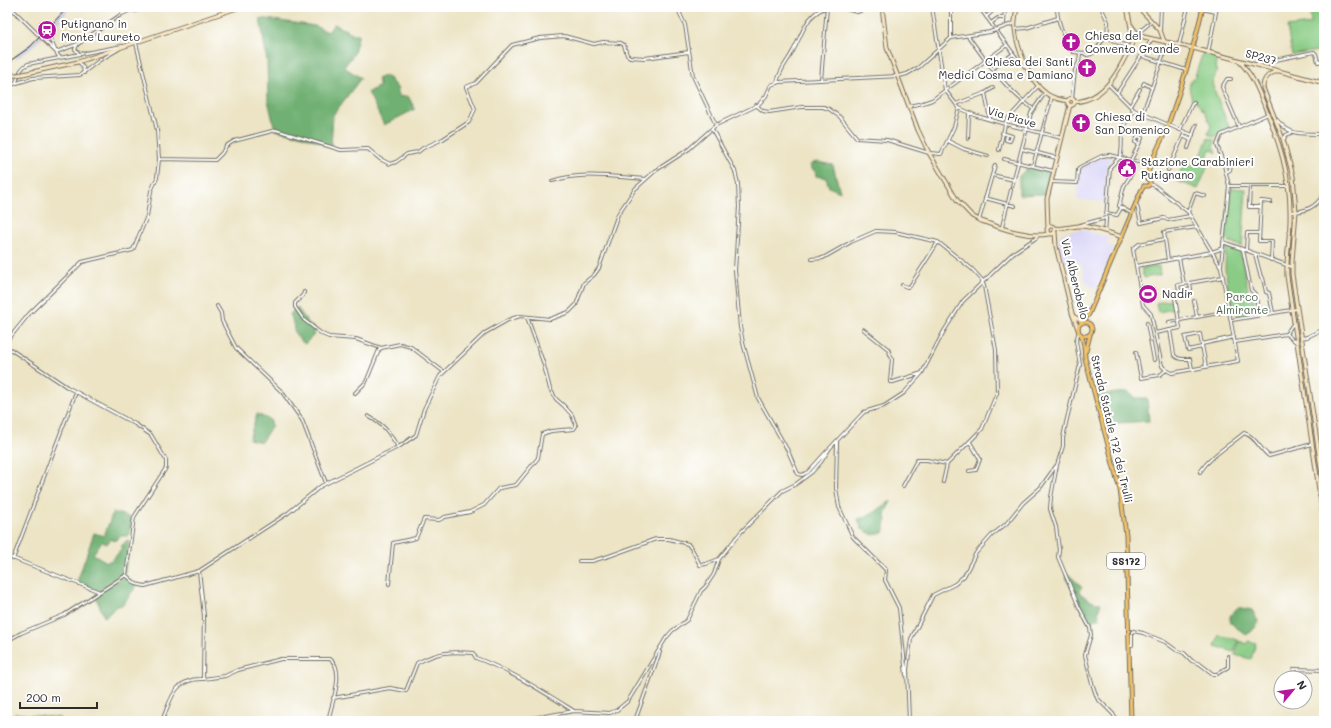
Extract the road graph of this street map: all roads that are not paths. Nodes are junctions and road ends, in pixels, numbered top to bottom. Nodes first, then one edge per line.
1 (10, 7) edge
2 (127, 7) edge
3 (141, 7) edge
4 (240, 7) edge
5 (677, 7) edge
6 (828, 7) edge
7 (838, 7) edge
8 (871, 7) edge
9 (882, 7) edge
10 (932, 7) edge
11 (951, 7) edge
12 (979, 7) edge
13 (997, 7) edge
14 (1005, 7) edge
15 (1017, 7) edge
16 (1057, 7) edge
17 (1102, 7) edge
18 (1127, 7) edge
19 (1138, 7) edge
20 (1160, 7) edge
21 (1188, 7) edge
22 (1194, 7) edge
23 (1217, 7) edge
24 (1203, 8) edge
25 (131, 10) junction
26 (1216, 12) junction
27 (122, 14) junction
28 (986, 17) junction
29 (1004, 18) junction
30 (1058, 18) junction
31 (1152, 21) junction
32 (991, 23) junction
33 (1015, 23) junction
34 (1004, 24) dead end
35 (1131, 25) junction
36 (1015, 29) junction
37 (997, 30) junction
38 (1160, 30) junction
39 (1132, 33) junction
40 (1138, 34) junction
41 (49, 36) dead end
42 (968, 36) junction
43 (1107, 36) junction
44 (951, 38) junction
45 (1134, 39) junction
46 (1152, 39) junction
47 (1166, 42) junction
48 (136, 43) junction
49 (78, 44) junction
50 (1007, 45) junction
51 (1179, 45) junction
52 (127, 46) junction
53 (1130, 47) junction
54 (120, 48) junction
55 (1193, 48) junction
56 (938, 50) junction
57 (56, 52) junction
58 (690, 52) junction
59 (1080, 53) junction
60 (1208, 53) junction
61 (79, 54) junction
62 (1013, 54) junction
63 (1142, 56) junction
64 (59, 57) junction
65 (1238, 60) junction
66 (986, 61) junction
67 (1324, 61) edge
68 (78, 62) junction
69 (1161, 62) junction
70 (1271, 62) junction
71 (1254, 65) junction
72 (1268, 68) junction
73 (992, 69) junction
74 (1027, 69) junction
75 (1186, 70) junction
76 (1277, 71) junction
77 (84, 73) junction
78 (7, 76) edge
79 (898, 76) junction
80 (1266, 77) junction
81 (1231, 79) dead end
82 (821, 80) junction
83 (16, 82) junction
84 (776, 83) junction
85 (1324, 83) edge
86 (1109, 85) junction
87 (1143, 85) dead end
88 (7, 86) edge
89 (1038, 86) junction
90 (993, 88) dead end
91 (1152, 88) junction
92 (1263, 88) junction
93 (1140, 89) dead end
94 (1258, 89) junction
95 (946, 90) junction
96 (986, 93) junction
97 (1045, 93) junction
98 (1117, 93) junction
99 (1052, 97) junction
100 (1072, 98) junction
101 (1023, 101) junction
102 (1068, 101) junction
103 (1075, 102) junction
104 (1194, 103) dead end
105 (956, 104) junction
106 (756, 105) junction
107 (1070, 105) junction
108 (909, 106) junction
109 (1130, 106) junction
110 (959, 108) junction
111 (1033, 109) junction
112 (1134, 110) junction
113 (969, 113) junction
114 (1268, 114) junction
115 (1142, 115) junction
116 (1275, 118) junction
117 (990, 119) junction
118 (1005, 124) junction
119 (716, 125) junction
120 (1168, 125) junction
121 (1196, 125) dead end
122 (1239, 127) junction
123 (712, 129) junction
124 (1026, 130) junction
125 (1180, 130) junction
126 (1185, 132) junction
127 (1002, 133) junction
128 (1292, 133) junction
129 (1042, 134) junction
130 (1193, 134) junction
131 (1007, 135) dead end
132 (1183, 136) junction
133 (1062, 138) junction
134 (968, 139) dead end
135 (1190, 140) junction
136 (1283, 140) junction
137 (948, 141) junction
138 (1139, 144) dead end
139 (1188, 148) dead end
140 (1022, 149) junction
141 (998, 150) dead end
142 (929, 153) junction
143 (1036, 153) junction
144 (1288, 154) junction
145 (1282, 155) junction
146 (988, 156) dead end
147 (1120, 157) junction
148 (1057, 158) junction
149 (1004, 159) dead end
150 (159, 160) junction
151 (1131, 160) junction
152 (1222, 160) junction
153 (1018, 163) junction
154 (995, 165) dead end
155 (1151, 165) junction
156 (1033, 166) junction
157 (1168, 170) dead end
158 (1053, 171) junction
159 (1226, 172) junction
160 (1132, 173) dead end
161 (992, 175) junction
162 (1324, 176) edge
163 (646, 179) junction
164 (1147, 179) junction
165 (1014, 180) junction
166 (552, 181) dead end
167 (1050, 182) junction
168 (1150, 184) junction
169 (1012, 186) dead end
170 (1144, 186) junction
171 (1229, 186) junction
172 (1250, 186) junction
173 (1288, 186) junction
174 (1011, 190) dead end
175 (1324, 194) edge
176 (1205, 196) dead end
177 (985, 198) junction
178 (1271, 202) dead end
179 (1007, 204) junction
180 (1135, 204) junction
181 (1015, 206) dead end
182 (1122, 208) junction
183 (1260, 208) junction
184 (1188, 212) junction
185 (1290, 212) junction
186 (1296, 212) junction
187 (1106, 213) junction
188 (1131, 213) junction
189 (1048, 214) junction
190 (1190, 216) junction
191 (1106, 218) junction
192 (979, 220) junction
193 (1079, 226) junction
194 (1002, 227) junction
195 (1197, 227) junction
196 (1047, 229) junction
197 (1054, 229) junction
198 (1105, 232) junction
199 (1259, 233) junction
200 (1050, 234) junction
201 (1039, 235) junction
202 (1122, 237) junction
203 (1165, 239) junction
204 (938, 242) junction
205 (1223, 242) junction
206 (1056, 246) junction
207 (1223, 248) junction
208 (1244, 250) junction
209 (1212, 252) junction
210 (1255, 254) junction
211 (1179, 258) junction
212 (811, 259) dead end
213 (1168, 260) junction
214 (1271, 260) junction
215 (1136, 266) junction
216 (1221, 266) junction
217 (1287, 266) junction
218 (1292, 267) junction
219 (1223, 277) junction
220 (982, 282) junction
221 (1190, 283) junction
222 (1184, 284) junction
223 (902, 285) dead end
224 (304, 292) dead end
225 (1175, 298) dead end
226 (1194, 301) dead end
227 (217, 306) dead end
228 (1297, 309) junction
229 (1292, 310) junction
230 (1230, 311) junction
231 (1072, 312) junction
232 (1272, 313) junction
233 (1089, 314) junction
234 (527, 316) junction
235 (1260, 316) junction
236 (1197, 317) junction
237 (1179, 320) junction
238 (1232, 320) junction
239 (1083, 322) junction
240 (1169, 322) dead end
241 (1147, 323) dead end
242 (1294, 323) junction
243 (1090, 325) junction
244 (863, 328) dead end
245 (1324, 329) edge
246 (1170, 330) junction
247 (1079, 332) junction
248 (1155, 333) junction
249 (1090, 334) junction
250 (1286, 334) junction
251 (1086, 336) junction
252 (1234, 337) junction
253 (1301, 338) junction
254 (1082, 339) junction
255 (7, 341) edge
256 (1235, 342) junction
257 (1297, 342) junction
258 (1202, 344) junction
259 (1078, 345) junction
260 (7, 347) edge
261 (382, 348) junction
262 (1202, 348) junction
263 (1158, 350) junction
264 (1152, 351) junction
265 (1136, 352) dead end
266 (1085, 358) junction
267 (1154, 360) dead end
268 (1206, 367) junction
269 (1192, 369) junction
270 (1166, 370) junction
271 (444, 372) junction
272 (922, 373) junction
273 (76, 392) junction
274 (355, 393) dead end
275 (368, 416) dead end
276 (1314, 421) junction
277 (1309, 422) junction
278 (838, 442) junction
279 (970, 442) junction
280 (1312, 444) junction
281 (398, 447) junction
282 (830, 448) junction
283 (947, 464) junction
284 (1057, 465) junction
285 (969, 471) dead end
286 (1200, 472) dead end
287 (943, 482) dead end
288 (326, 483) junction
289 (903, 486) dead end
290 (1324, 488) edge
291 (1324, 523) edge
292 (7, 556) edge
293 (14, 559) junction
294 (719, 559) junction
295 (579, 561) dead end
296 (199, 571) junction
297 (126, 575) junction
298 (389, 584) dead end
299 (100, 592) junction
300 (7, 642) edge
301 (1129, 645) junction
302 (662, 646) junction
303 (1228, 656) dead end
304 (1294, 670) edge
305 (1324, 670) edge
306 (203, 679) junction
307 (907, 686) junction
308 (333, 698) junction
309 (574, 711) junction
310 (636, 718) junction
311 (162, 721) edge
312 (328, 721) edge
313 (525, 721) edge
314 (638, 721) edge
315 (658, 721) edge
316 (909, 721) edge
317 (1117, 721) edge
318 (1131, 721) edge

1 - 57 street
2 - 25 street
2 - 27 street
3 - 25 street
4 - 48 main road
5 - 58 street
6 - 82 street
6 - 84 street
7 - 8 street
9 - 79 main road
10 - 56 street
11 - 44 street
12 - 28 street
13 - 28 street
14 - 29 street
15 - 33 main road
16 - 30 street
17 - 43 street
18 - 35 main road
19 - 31 main road
20 - 38 street
21 - 51 street
22 - 24 street
23 - 26 street
24 - 26 street
24 - 55 main road
25 - 27 street
26 - 60 street
27 - 49 street
28 - 32 street
29 - 32 street
29 - 34 street
30 - 36 street
30 - 59 street
31 - 38 main road
31 - 40 street
32 - 37 street
33 - 36 main road
33 - 37 street
35 - 39 main road
35 - 40 main road
36 - 74 main road
37 - 42 street
37 - 50 street
38 - 47 main road
39 - 40 main road
39 - 45 main road
40 - 45 main road
40 - 46 main road, SP237
41 - 57 street
42 - 44 street
42 - 66 street
43 - 53 street
43 - 59 street
44 - 56 street
45 - 53 main road
46 - 47 main road, SP237
46 - 63 street
47 - 51 main road, SP237
47 - 69 street
48 - 52 main road
48 - 150 street
49 - 57 street
49 - 61 street
50 - 62 street
50 - 66 street
51 - 55 main road, SP237
52 - 54 main road
52 - 61 street
53 - 86 main road
54 - 68 main road
54 - 77 street
55 - 60 main road, SP237 / SP237
55 - 75 main road
56 - 79 street
56 - 95 street
57 - 64 street
58 - 119 street
58 - 150 street
59 - 100 street
60 - 65 main road, SP237 / SP237
61 - 64 street
62 - 73 street
62 - 74 street
63 - 69 street
63 - 98 street
64 - 83 street
65 - 71 main road, SP237 / SP237
65 - 94 main road
66 - 73 street
66 - 95 street
67 - 70 street
68 - 77 street
68 - 78 main road, bridge
69 - 75 street
69 - 91 street
70 - 71 street
70 - 72 street
71 - 72 main road, SP237 / SP237
72 - 76 main road, SP237 / SP237
72 - 80 main road
73 - 101 street
74 - 89 main road
75 - 120 main road
76 - 80 main road
76 - 85 main road, SP237 / SP237
77 - 83 street
79 - 82 street
79 - 108 main road
80 - 92 main road
81 - 122 street
82 - 84 street
83 - 88 street
84 - 106 street
86 - 98 street
86 - 103 main road
87 - 91 street
89 - 97 main road
89 - 101 street
90 - 96 street
91 - 115 street
92 - 94 main road
92 - 116 main road
93 - 109 street
94 - 114 main road
95 - 105 street
95 - 108 street
96 - 105 street
96 - 117 street
97 - 99 main road
97 - 111 street
98 - 109 street
99 - 102 main road
99 - 129 street
100 - 102 main road
100 - 103 main road
101 - 111 street
101 - 118 street
102 - 107 main road
103 - 107 main road
104 - 125 street
105 - 110 street
106 - 119 street
106 - 142 street
107 - 133 main road
108 - 142 main road
109 - 112 street
110 - 113 street, Via Piave
110 - 137 street
111 - 124 street
112 - 115 street
112 - 147 street
113 - 117 street, Via Piave
113 - 134 street
114 - 122 street
114 - 145 main road
115 - 120 street
116 - 128 street
116 - 136 main road
117 - 118 street, Via Piave
118 - 124 street, Via Piave
118 - 127 street
119 - 123 street
120 - 125 street
120 - 155 main road
121 - 130 street
122 - 152 street
123 - 163 street
123 - 282 street
124 - 129 street, Via Piave
124 - 140 street
125 - 126 street
126 - 130 street
126 - 132 street
127 - 131 street
127 - 141 street
128 - 136 street
128 - 162 street
129 - 133 street, Via Piave
129 - 143 street
130 - 135 street
132 - 135 street
132 - 157 street
133 - 148 main road
135 - 139 street
136 - 144 main road
137 - 142 street
137 - 146 street
138 - 151 street
140 - 143 street
140 - 153 street
142 - 192 main road
143 - 148 street
143 - 156 street
144 - 145 street
144 - 186 main road
145 - 173 main road
147 - 151 street
147 - 167 street
147 - 187 street
148 - 158 main road
149 - 153 street
150 - 255 street
151 - 155 street
152 - 159 street
152 - 159 street
153 - 156 street
153 - 165 street
154 - 161 street
155 - 164 main road
156 - 158 street
158 - 167 main road
159 - 171 street
160 - 182 street
161 - 165 street
161 - 177 street
163 - 166 street
163 - 234 street
164 - 168 main road
164 - 170 main road
165 - 169 street
167 - 189 main road
168 - 170 main road
168 - 184 street
170 - 180 main road
171 - 172 street
171 - 205 street
172 - 173 street
172 - 183 street
173 - 185 main road
174 - 179 street
175 - 186 street
176 - 184 street
177 - 179 street
177 - 192 street
178 - 183 street
179 - 181 street
179 - 194 street
180 - 188 main road
180 - 190 street
182 - 187 street
182 - 188 street
183 - 199 street
184 - 190 street
185 - 186 street
185 - 217 main road
186 - 218 main road
187 - 191 street
188 - 202 main road
189 - 196 main road
189 - 197 main road, Via Alberobello
190 - 195 street
191 - 193 street
191 - 198 street
192 - 194 main road
193 - 197 main road
193 - 198 main road
194 - 201 main road
195 - 203 street
195 - 209 street
196 - 197 main road
196 - 200 main road
196 - 201 main road
197 - 200 main road
197 - 206 main road, Via Alberobello
198 - 202 main road
199 - 208 street
199 - 214 street
200 - 201 main road
200 - 206 main road
201 - 220 street
202 - 233 main road
203 - 213 street
203 - 215 street
204 - 212 street
204 - 220 street
204 - 223 street
205 - 207 street
205 - 208 street
206 - 231 main road, Via Alberobello
207 - 209 street
207 - 216 street
208 - 210 street
208 - 235 street
209 - 211 street
209 - 216 street
210 - 214 street
210 - 232 street
211 - 213 street
211 - 222 street
213 - 215 street
214 - 217 street
215 - 248 street
216 - 219 street
217 - 218 street
217 - 229 main road
218 - 228 main road
219 - 221 street
219 - 230 street
220 - 272 street
220 - 279 street
221 - 222 street
221 - 222 street
224 - 261 street
225 - 237 street
226 - 236 street
227 - 288 street
228 - 229 street
228 - 253 main road
229 - 232 street
229 - 242 main road
230 - 236 street
230 - 238 street
231 - 239 main road
231 - 247 main road, Via Alberobello
232 - 235 street
233 - 239 main road
233 - 243 main road
234 - 271 street
234 - 298 street
235 - 238 street
236 - 237 street
237 - 240 street
237 - 246 street
238 - 252 street
239 - 243 main road
239 - 247 main road
241 - 264 street
242 - 250 street
242 - 257 main road
243 - 249 main road
244 - 272 street
245 - 253 street
246 - 248 street
246 - 269 street
247 - 251 main road
247 - 254 main road, Strada Statale 172 dei Trulli / SS172
247 - 259 street
248 - 263 street
249 - 251 main road
249 - 266 main road
250 - 256 street
250 - 257 street
251 - 254 main road
252 - 256 street
252 - 258 street
253 - 276 main road
254 - 259 street
254 - 266 main road, Strada Statale 172 dei Trulli / SS172
256 - 268 street
257 - 277 main road
258 - 262 street
258 - 262 street
259 - 284 street
260 - 273 street
261 - 271 street
261 - 274 street
262 - 268 street
263 - 264 street
263 - 270 street
264 - 267 street
265 - 270 street
266 - 301 main road, Strada Statale 172 dei Trulli / SS172
268 - 269 street
269 - 270 street
271 - 281 street
272 - 278 street
273 - 293 street
273 - 297 street
275 - 281 street
276 - 277 street
276 - 290 main road
277 - 280 main road
278 - 282 street
278 - 307 street
279 - 283 street
279 - 285 street
280 - 286 street
280 - 291 main road
281 - 288 street
282 - 294 street
283 - 287 street
283 - 289 street
284 - 307 street
284 - 317 street
288 - 296 street
292 - 293 street
293 - 299 street
294 - 295 street
294 - 302 street
296 - 297 street
296 - 306 street
297 - 299 street
299 - 300 street
301 - 303 street
301 - 318 main road, Strada Statale 172 dei Trulli / SS172
302 - 309 street
302 - 310 street
304 - 305 street
306 - 308 street
306 - 311 street
307 - 316 street
308 - 309 street
308 - 312 street
309 - 313 street
310 - 314 street
310 - 315 street

